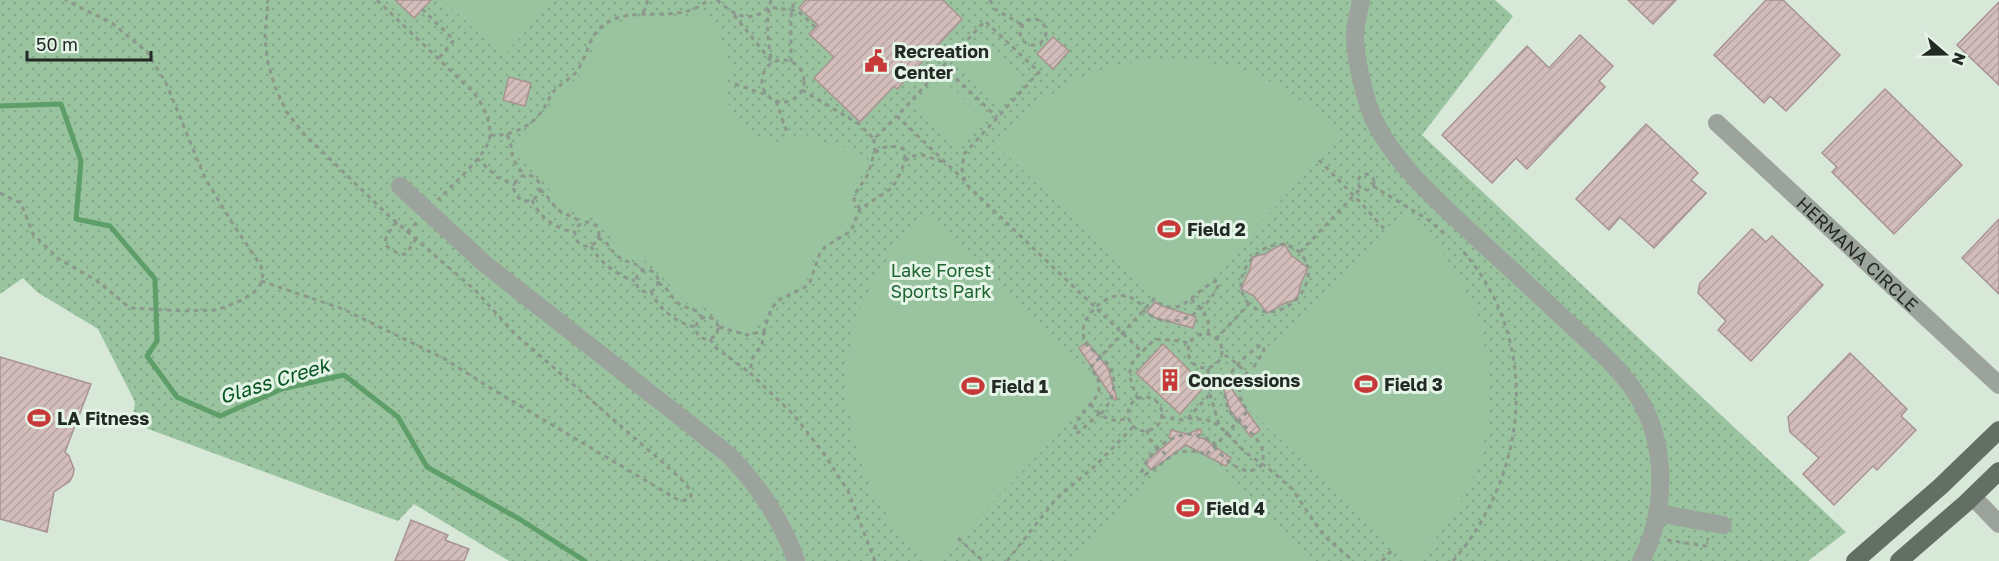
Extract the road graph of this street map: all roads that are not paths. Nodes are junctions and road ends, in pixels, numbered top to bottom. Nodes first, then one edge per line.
1 (1361, 0) edge
2 (1717, 123) dead end
3 (400, 186) dead end
4 (1999, 385) edge
5 (1999, 430) edge
6 (1999, 471) edge
7 (1973, 497) junction
8 (1657, 513) junction
9 (1717, 524) road end
10 (1999, 524) edge
11 (796, 561) edge
12 (1641, 561) edge
13 (1855, 561) edge
14 (1899, 561) edge

1 - 8 street
2 - 4 street, HERMANA CIRCLE
3 - 11 street
5 - 13 main road
6 - 7 main road
7 - 10 street
7 - 14 main road
8 - 9 street
8 - 12 street

